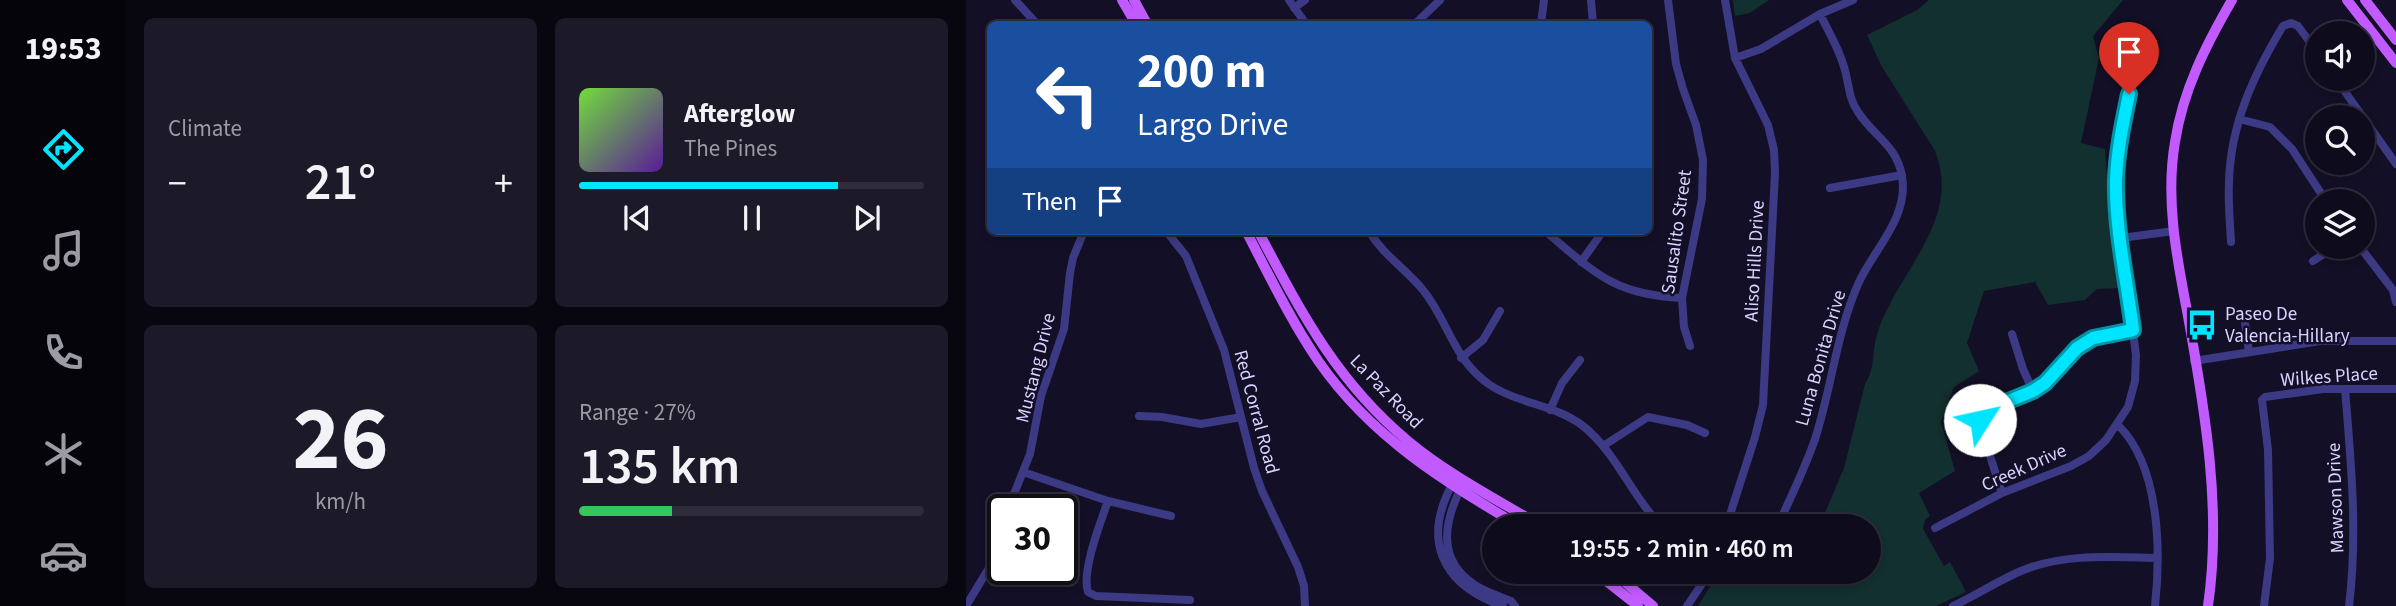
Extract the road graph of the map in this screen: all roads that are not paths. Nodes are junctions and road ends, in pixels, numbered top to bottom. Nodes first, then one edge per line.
1 (1015, 0) edge
2 (1122, 0) edge
3 (1134, 0) edge
4 (1306, 0) edge
5 (1440, 0) edge
6 (1544, 0) edge
7 (1591, 0) edge
8 (1668, 0) edge
9 (1725, 0) edge
10 (1853, 0) edge
11 (2232, 0) edge
12 (2347, 0) edge
13 (2365, 0) edge
14 (1291, 4) edge
15 (1820, 14) junction
16 (1034, 21) edge
17 (1134, 21) edge
18 (1145, 21) edge
19 (1304, 21) edge
20 (1418, 21) edge
21 (1541, 21) edge
22 (1593, 21) edge
23 (2305, 36) edge
24 (2396, 40) edge
25 (2134, 46) dead end
26 (1735, 58) junction
27 (2396, 63) edge
28 (2344, 91) edge
29 (2239, 119) junction
30 (2396, 164) edge
31 (1902, 175) junction
32 (1830, 188) dead end
33 (2318, 189) edge
34 (2174, 231) junction
35 (1082, 235) edge
36 (1169, 235) edge
37 (1248, 235) edge
38 (1260, 235) edge
39 (1372, 235) edge
40 (1550, 235) edge
41 (1601, 235) edge
42 (2121, 238) junction
43 (2231, 242) dead end
44 (2317, 259) edge
45 (2369, 259) edge
46 (2314, 261) dead end
47 (1581, 262) junction
48 (1682, 299) junction
49 (2396, 302) edge
50 (1500, 311) dead end
51 (2245, 323) dead end
52 (2133, 330) junction
53 (2012, 334) dead end
54 (2396, 341) edge
55 (1690, 346) dead end
56 (2249, 352) junction
57 (1461, 358) junction
58 (1580, 360) dead end
59 (2194, 361) junction
60 (2345, 389) junction
61 (2396, 389) edge
62 (2033, 391) junction
63 (1550, 410) junction
64 (1139, 416) dead end
65 (1241, 417) junction
66 (2118, 425) junction
67 (1705, 433) dead end
68 (1603, 446) junction
69 (1023, 472) junction
70 (1458, 483) junction
71 (2002, 493) junction
72 (1014, 494) edge
73 (1108, 501) junction
74 (1502, 514) edge
75 (1518, 514) edge
76 (1651, 514) edge
77 (1730, 514) edge
78 (1783, 514) edge
79 (1171, 516) dead end
80 (1935, 528) dead end
81 (2157, 558) junction
82 (987, 571) edge
83 (1610, 584) edge
84 (1627, 584) edge
85 (1702, 584) edge
86 (1191, 600) dead end
87 (966, 606) edge
88 (1306, 606) edge
89 (1503, 606) edge
90 (1515, 606) edge
91 (1638, 606) edge
92 (1653, 606) edge
93 (1687, 606) edge
94 (1953, 606) edge
95 (2154, 606) edge
96 (2207, 606) edge
97 (2264, 606) edge
98 (2349, 606) edge

1 - 16 street
2 - 17 main road
3 - 18 main road
4 - 14 street
5 - 20 street
6 - 21 street
7 - 22 street
8 - 48 street, Sausalito Street
9 - 26 street, Aliso Hills Drive
10 - 15 street
11 - 34 main road
12 - 27 main road
13 - 24 main road
14 - 19 street
15 - 26 street
15 - 31 street, Luna Bonita Drive
23 - 29 street
25 - 42 street, Creek Drive
26 - 77 street, Aliso Hills Drive
28 - 30 street
29 - 33 street
29 - 43 street
31 - 32 street
31 - 78 street, Luna Bonita Drive
34 - 42 street
34 - 59 main road
35 - 69 street, Mustang Drive
36 - 65 street, Red Corral Road
37 - 70 main road, La Paz Road
38 - 70 main road, La Paz Road
39 - 57 street
40 - 47 street
41 - 47 street
42 - 52 street, Creek Drive
44 - 46 street
45 - 49 street
47 - 48 street
48 - 55 street, Sausalito Street
50 - 57 street
51 - 56 street
52 - 62 street
52 - 66 street, Creek Drive
53 - 62 street
54 - 56 street
56 - 59 street
57 - 63 street
58 - 63 street
59 - 96 main road
60 - 61 street, Wilkes Place
60 - 97 street, Wilkes Place
60 - 98 street, Mawson Drive
62 - 71 street
63 - 68 street
64 - 65 street
65 - 88 street, Red Corral Road
66 - 71 street, Creek Drive
66 - 81 street
67 - 68 street
68 - 76 street
69 - 72 street, Mustang Drive
69 - 73 street
70 - 74 main road, La Paz Road
70 - 75 main road, La Paz Road
70 - 89 street
70 - 90 street
71 - 80 street, Creek Drive
73 - 79 street
73 - 86 street
81 - 94 street
81 - 95 street
82 - 87 street
83 - 91 main road
84 - 92 main road
85 - 93 street

